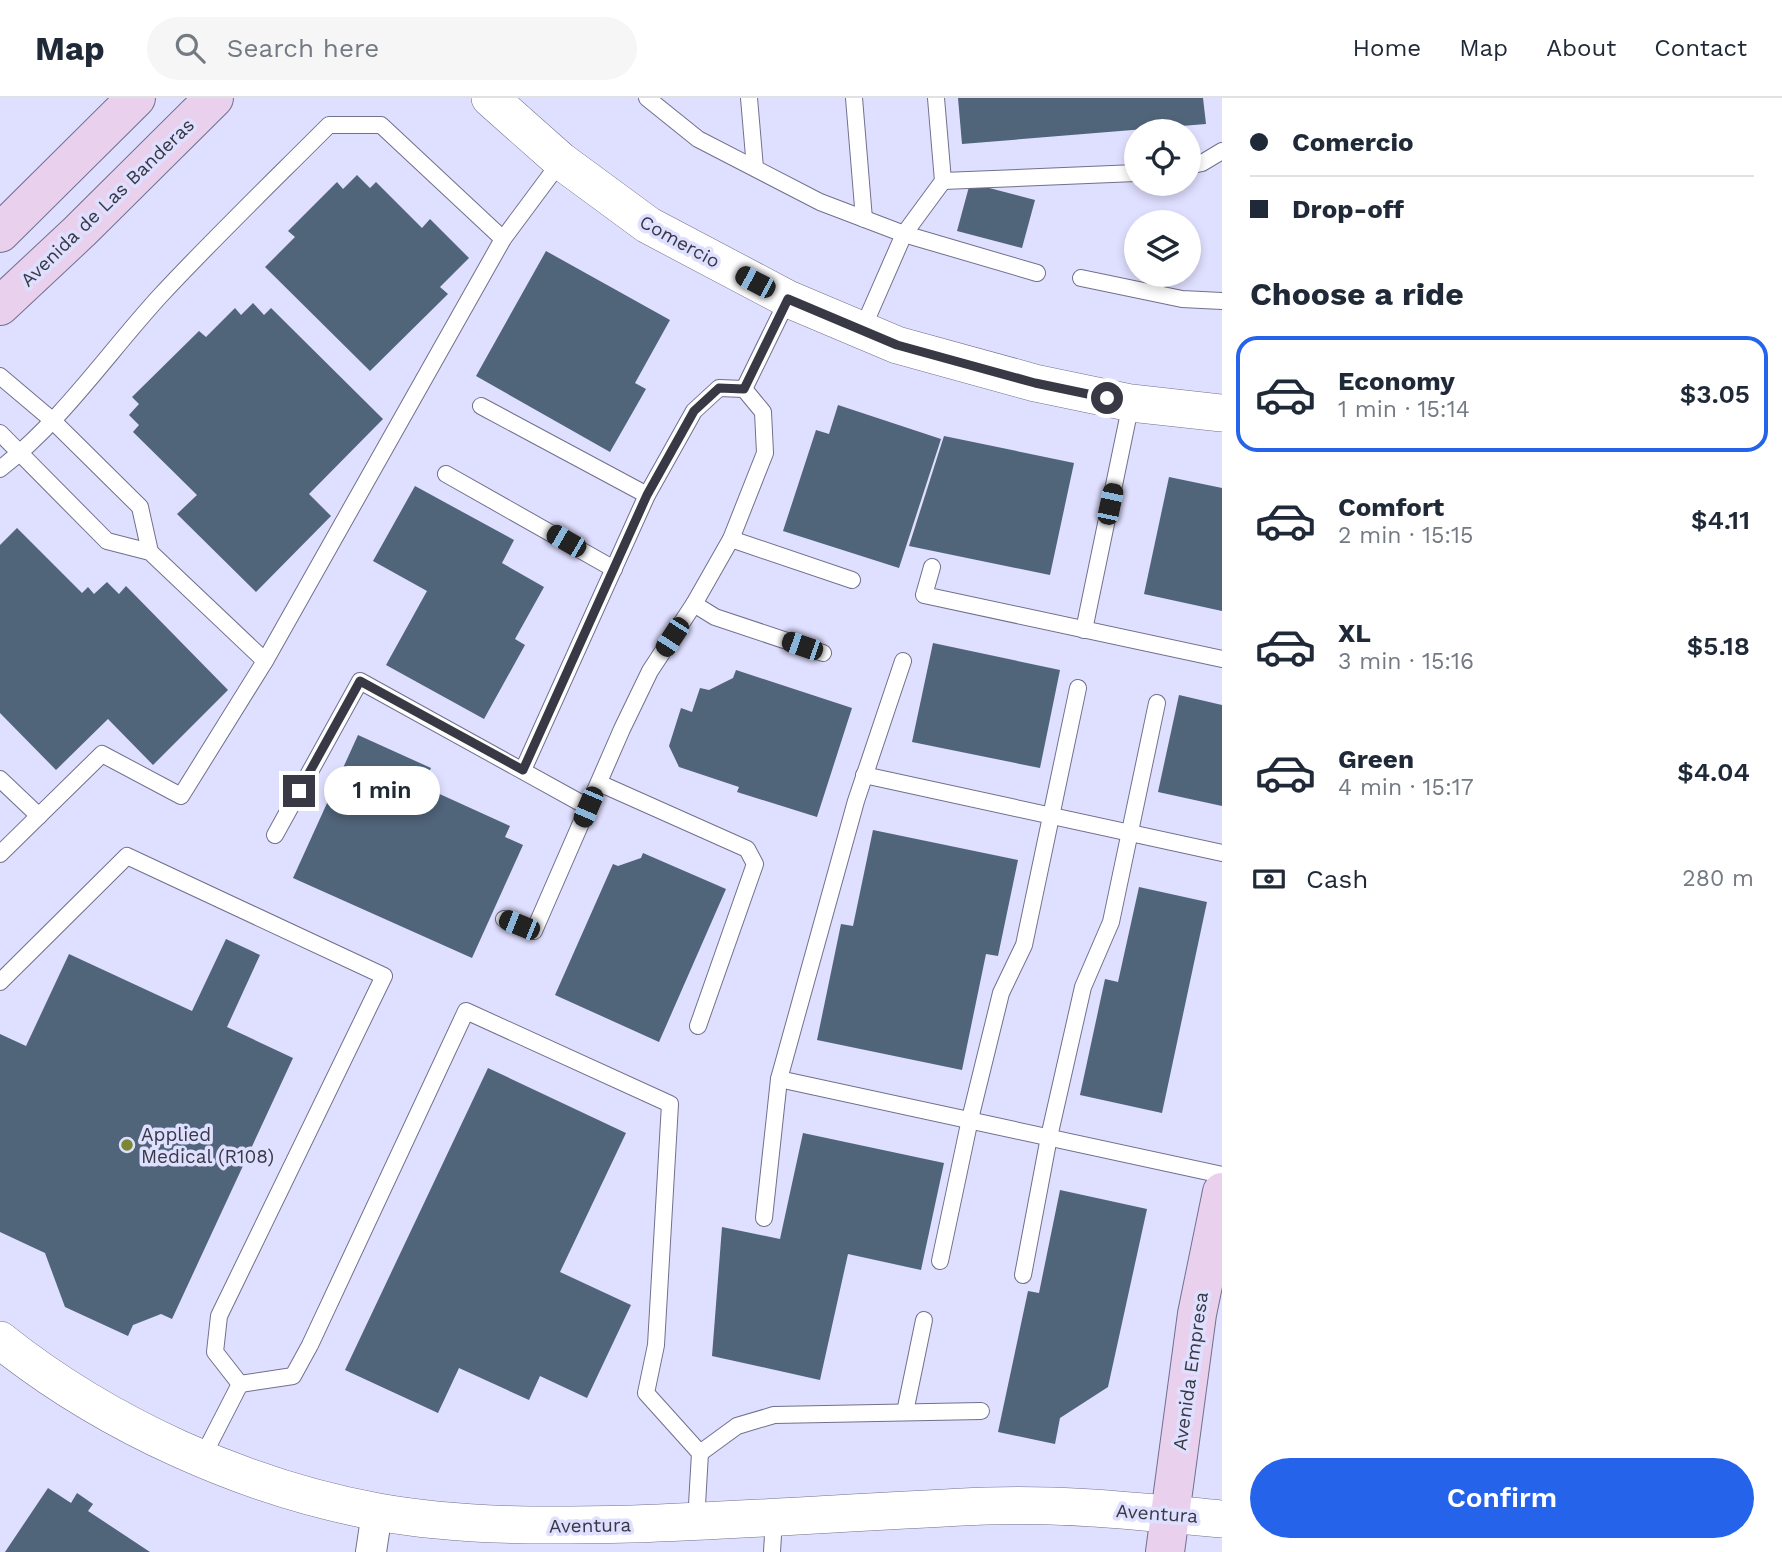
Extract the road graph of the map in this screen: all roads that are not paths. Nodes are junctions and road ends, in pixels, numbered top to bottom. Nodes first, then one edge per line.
1 (136, 98) edge
2 (214, 98) edge
3 (490, 98) edge
4 (647, 98) edge
5 (749, 98) edge
6 (854, 98) edge
7 (936, 98) edge
8 (666, 106) edge
9 (1222, 151) edge
10 (561, 161) junction
11 (1201, 163) edge
12 (755, 168) junction
13 (1124, 173) edge
14 (943, 181) junction
15 (864, 219) junction
16 (0, 233) edge
17 (904, 234) junction
18 (503, 239) junction
19 (1037, 273) dead end
20 (1081, 278) dead end
21 (788, 299) junction
22 (1222, 301) edge
23 (0, 306) edge
24 (862, 330) junction
25 (0, 376) edge
26 (744, 389) junction
27 (1131, 403) junction
28 (481, 406) dead end
29 (1222, 413) edge
30 (52, 420) junction
31 (0, 433) edge
32 (19, 454) junction
33 (0, 469) edge
34 (446, 474) dead end
35 (647, 495) junction
36 (731, 539) junction
37 (150, 552) junction
38 (932, 567) dead end
39 (614, 569) junction
40 (852, 580) dead end
41 (694, 604) junction
42 (1084, 630) junction
43 (823, 653) dead end
44 (1222, 659) edge
45 (265, 661) junction
46 (903, 661) dead end
47 (1077, 688) dead end
48 (1157, 703) dead end
49 (523, 770) junction
50 (864, 775) junction
51 (0, 779) edge
52 (599, 783) junction
53 (588, 807) junction
54 (39, 816) junction
55 (1051, 817) junction
56 (1131, 834) junction
57 (275, 835) dead end
58 (1222, 853) edge
59 (0, 854) edge
60 (504, 919) dead end
61 (0, 982) edge
62 (698, 1026) dead end
63 (779, 1079) junction
64 (970, 1119) junction
65 (1049, 1137) junction
66 (1222, 1175) edge
67 (1222, 1192) edge
68 (764, 1218) dead end
69 (940, 1261) dead end
70 (1023, 1275) dead end
71 (924, 1320) dead end
72 (0, 1340) edge
73 (240, 1384) junction
74 (981, 1411) dead end
75 (905, 1412) junction
76 (699, 1453) junction
77 (202, 1458) junction
78 (377, 1512) junction
79 (1168, 1514) junction
80 (1222, 1519) edge
81 (696, 1522) junction
82 (773, 1535) edge
83 (371, 1552) edge
84 (1165, 1552) edge

1 - 16 main road
2 - 23 main road, Avenida de Las Banderas
3 - 10 street, Comercio
4 - 8 lane
5 - 12 lane
6 - 15 lane
7 - 14 lane
8 - 12 lane
9 - 11 lane
10 - 18 lane
10 - 21 street, Comercio
12 - 15 lane
13 - 14 lane
14 - 17 lane
15 - 17 lane
17 - 19 lane
17 - 24 lane
18 - 30 lane
18 - 45 lane
20 - 22 lane
21 - 24 street, Comercio
21 - 26 lane
24 - 27 street, Comercio
25 - 30 lane
26 - 35 lane
26 - 36 lane
27 - 29 street, Comercio
27 - 42 lane
28 - 35 lane
30 - 32 lane
30 - 37 lane
31 - 32 lane
32 - 33 lane
32 - 37 lane
34 - 39 lane
35 - 39 lane
36 - 40 lane
36 - 41 lane
37 - 45 lane
38 - 42 lane
39 - 49 lane
41 - 43 lane
41 - 52 lane
42 - 44 lane
45 - 54 lane
46 - 50 lane
47 - 55 lane
48 - 56 lane
49 - 53 lane
49 - 57 lane
50 - 55 lane
50 - 63 lane
51 - 54 lane
52 - 53 lane
52 - 62 lane
53 - 60 lane
54 - 59 lane
55 - 56 lane
55 - 64 lane
56 - 58 lane
56 - 65 lane
61 - 73 lane
63 - 64 lane
63 - 68 lane
64 - 65 lane
64 - 69 lane
65 - 66 lane
65 - 70 lane
67 - 79 main road, Avenida Empresa
71 - 75 lane
72 - 77 street, Aventura
73 - 76 lane
73 - 77 lane
74 - 75 lane
75 - 76 lane
76 - 81 lane
77 - 78 street, Aventura
78 - 81 street, Aventura
78 - 83 street
79 - 80 street, Aventura
79 - 82 street, Aventura
79 - 84 main road, Avenida Empresa
81 - 82 street, Aventura

